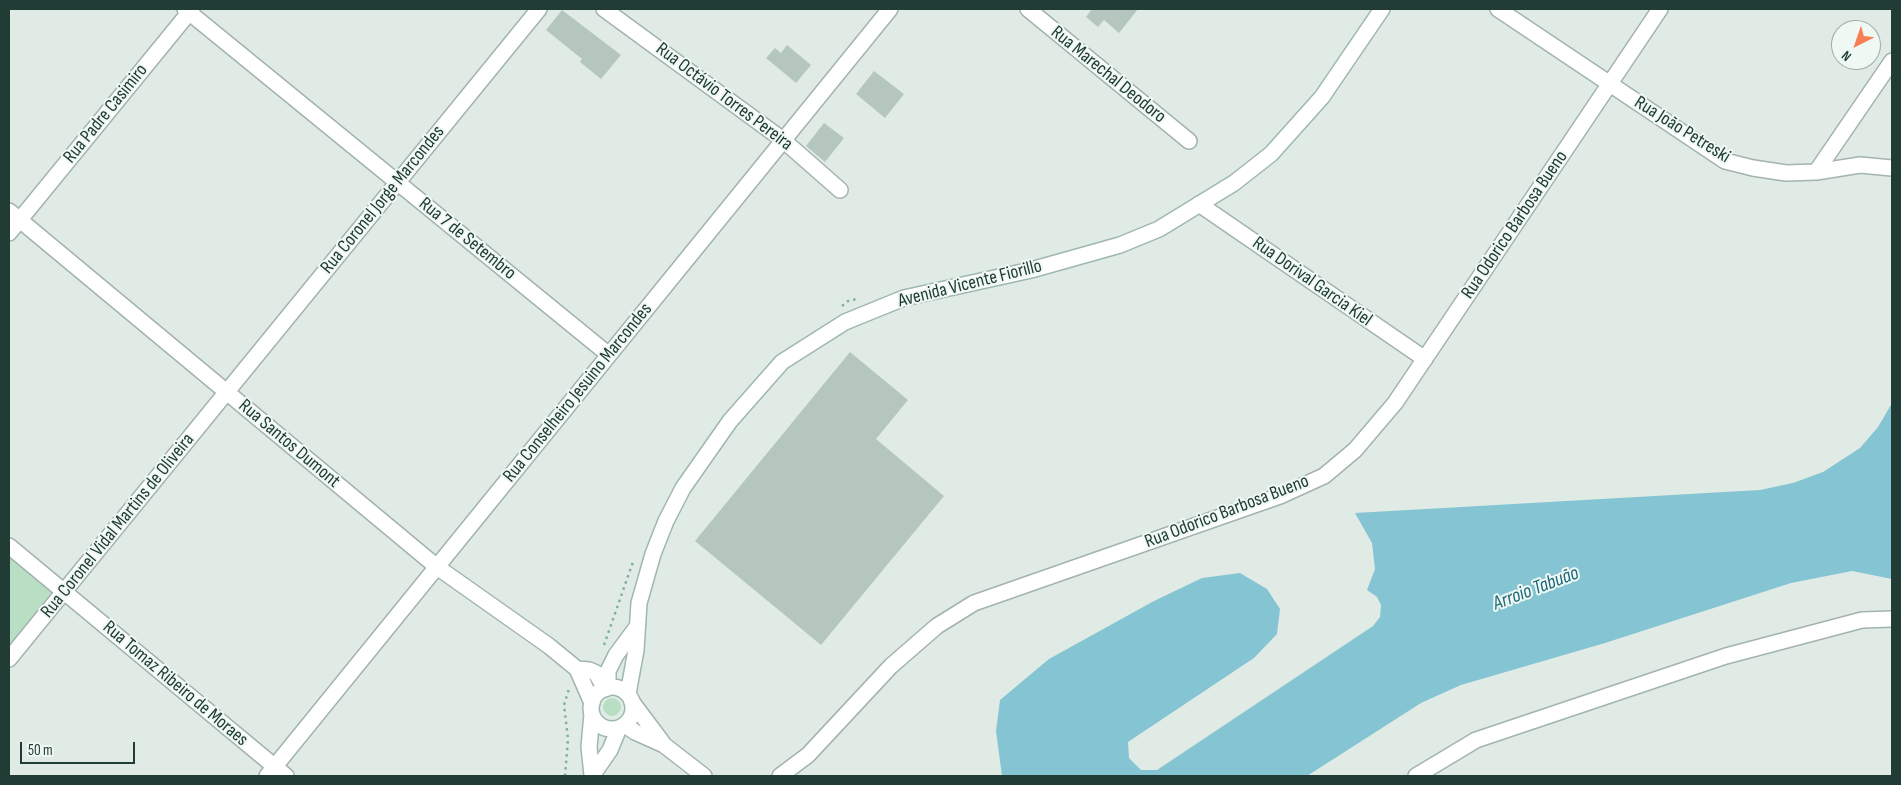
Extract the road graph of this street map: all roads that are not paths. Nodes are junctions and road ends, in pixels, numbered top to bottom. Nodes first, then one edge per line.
1 (539, 9) edge
2 (604, 9) edge
3 (890, 9) edge
4 (1028, 9) edge
5 (1382, 9) edge
6 (1498, 9) edge
7 (1660, 9) edge
8 (189, 10) edge
9 (1892, 61) edge
10 (1610, 83) junction
11 (783, 140) junction
12 (1189, 141) dead end
13 (1892, 168) edge
14 (1816, 172) junction
15 (398, 182) junction
16 (840, 190) dead end
17 (1200, 204) junction
18 (14, 215) edge
19 (9, 233) edge
20 (609, 355) junction
21 (1425, 359) junction
22 (227, 392) junction
23 (9, 546) edge
24 (437, 566) junction
25 (64, 591) junction
26 (1892, 619) edge
27 (636, 628) junction
28 (9, 659) edge
29 (577, 669) junction
30 (606, 688) junction
31 (630, 698) junction
32 (592, 709) junction
33 (622, 727) junction
34 (664, 745) junction
35 (276, 773) edge
36 (592, 776) edge
37 (704, 776) edge
38 (780, 776) edge
39 (1416, 776) edge

1 - 15 street, Rua Coronel Jorge Marcondes
2 - 11 street, Rua Octávio Torres Pereira
3 - 11 street, Rua Conselheiro Jesuino Marcondes
4 - 12 street, Rua Marechal Deodoro
5 - 17 street, Avenida Vicente Fiorillo
6 - 10 street, Rua João Petreski
7 - 10 street, Rua Odorico Barbosa Bueno
8 - 15 street, Rua 7 de Setembro
8 - 18 street, Rua Padre Casimiro
9 - 14 street
10 - 14 street, Rua João Petreski
10 - 21 street, Rua Odorico Barbosa Bueno
11 - 16 street, Rua Octávio Torres Pereira
11 - 20 street, Rua Conselheiro Jesuino Marcondes
13 - 14 street, Rua João Petreski
15 - 20 street, Rua 7 de Setembro
15 - 22 street, Rua Coronel Jorge Marcondes
17 - 21 street, Rua Dorival Garcia Kiel
17 - 27 street, Avenida Vicente Fiorillo
18 - 19 street, Rua Padre Casimiro
18 - 22 street, Rua Santos Dumont
20 - 24 street, Rua Conselheiro Jesuino Marcondes
21 - 38 street, Rua Odorico Barbosa Bueno
22 - 24 street, Rua Santos Dumont
22 - 25 street, Rua Coronel Vidal Martins de Oliveira
23 - 25 street, Rua Tomaz Ribeiro de Moraes
24 - 29 street, Rua Santos Dumont
24 - 35 street, Rua Conselheiro Jesuino Marcondes
25 - 28 street, Rua Coronel Vidal Martins de Oliveira
25 - 35 street, Rua Tomaz Ribeiro de Moraes
26 - 39 street
27 - 30 street
27 - 31 street, Avenida Vicente Fiorillo
29 - 30 street
29 - 32 street
30 - 31 street
30 - 32 street
31 - 33 street
31 - 34 street
32 - 33 street
32 - 36 street
33 - 34 street
33 - 36 street
34 - 37 street

